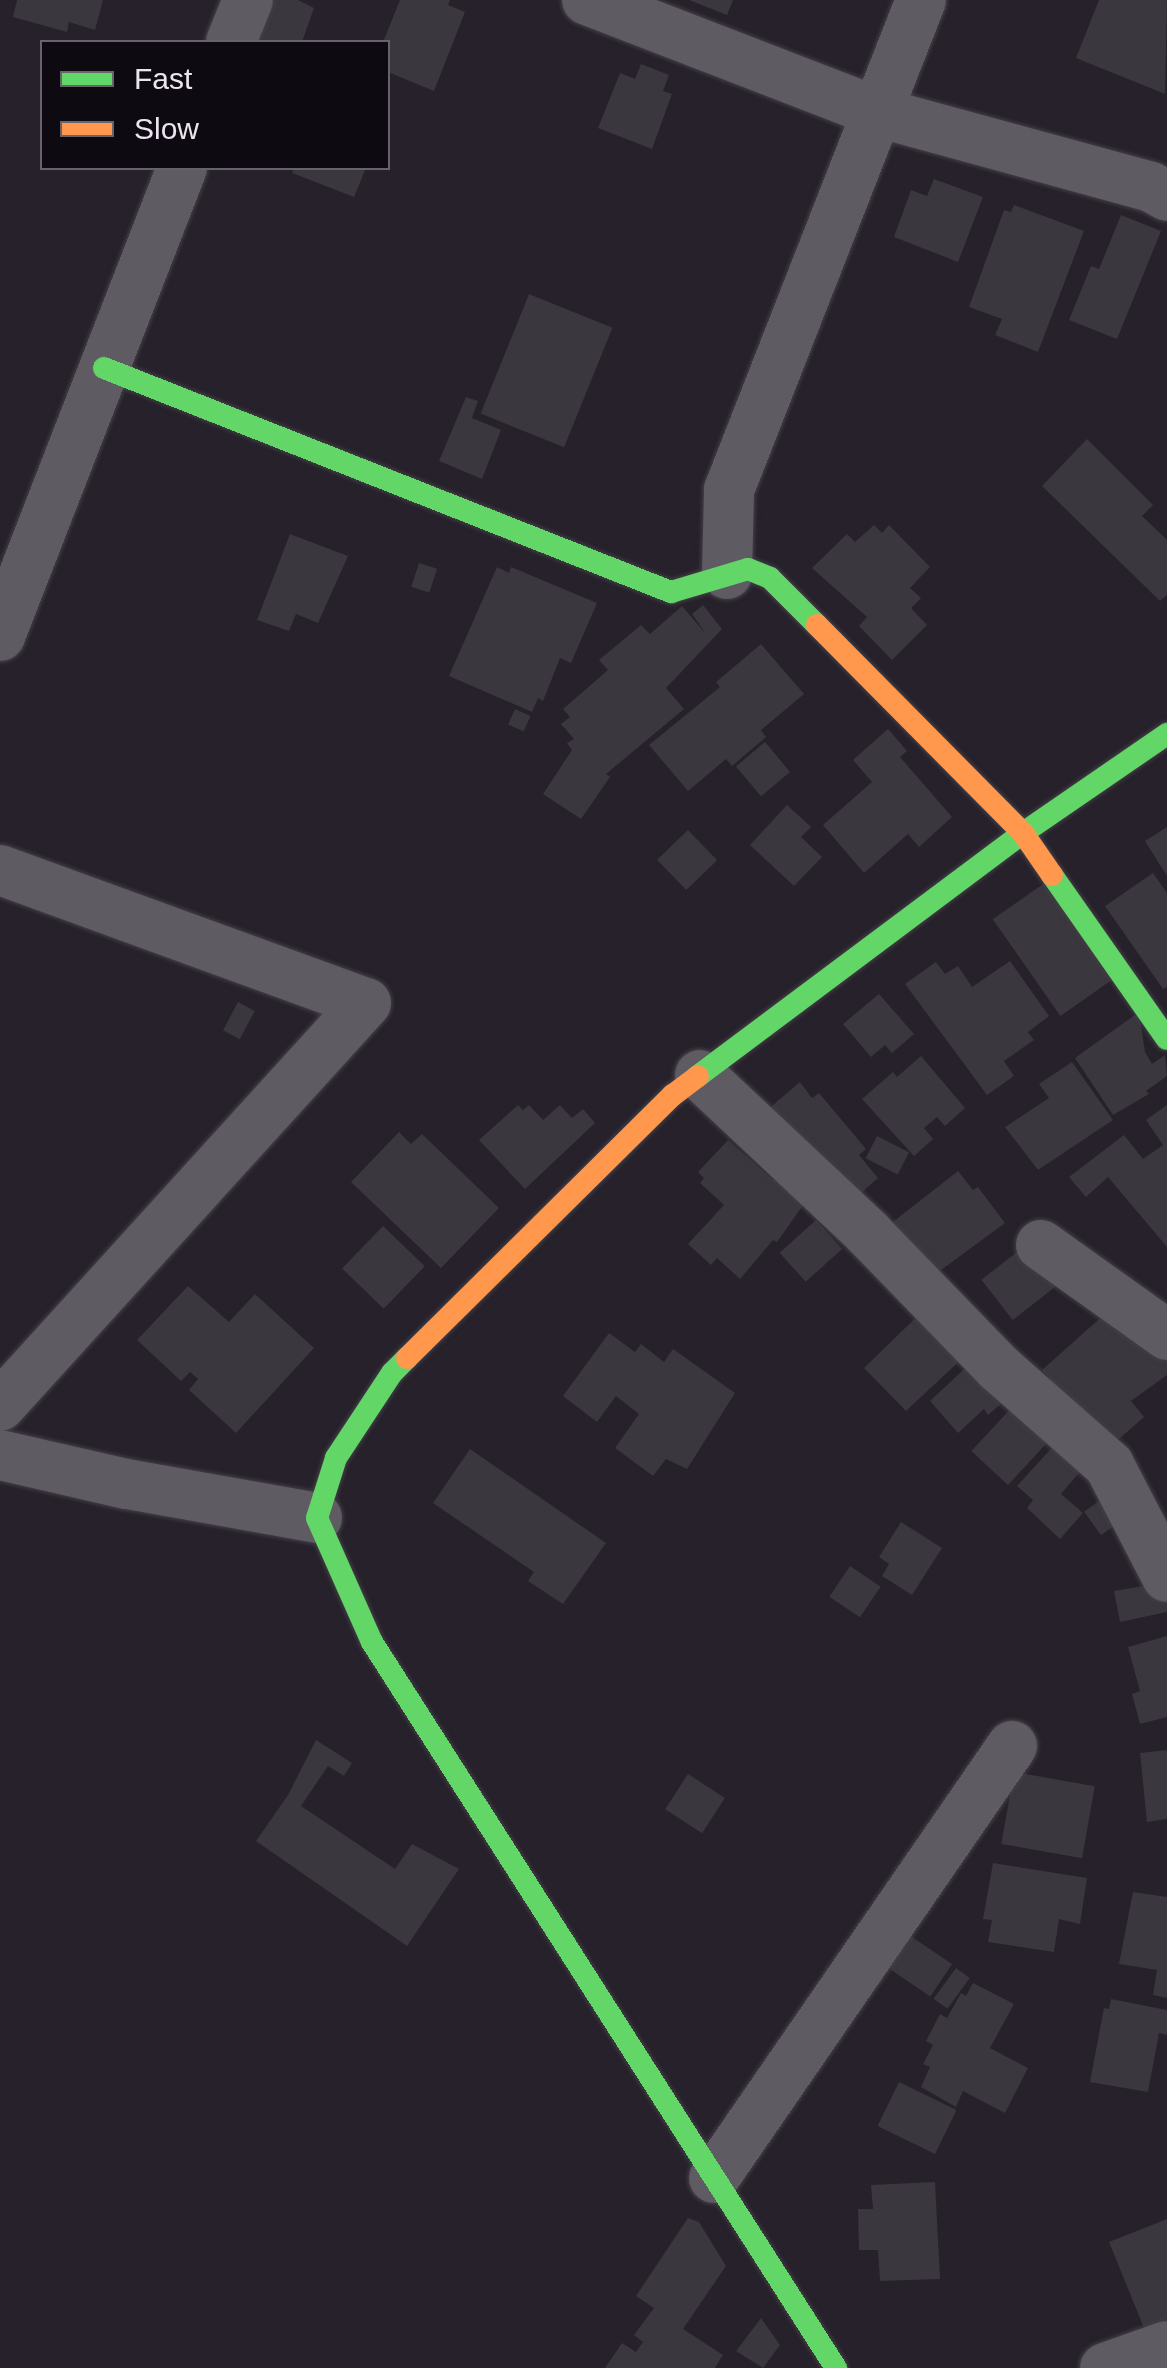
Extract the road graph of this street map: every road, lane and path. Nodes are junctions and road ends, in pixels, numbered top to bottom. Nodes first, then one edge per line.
1 (248, 0) edge
2 (587, 0) edge
3 (921, 0) edge
4 (232, 40) edge
5 (877, 112) junction
6 (181, 170) edge
7 (1167, 196) edge
8 (104, 368) junction
9 (727, 574) junction
10 (0, 636) edge
11 (1167, 734) edge
12 (1023, 834) junction
13 (0, 870) edge
14 (1167, 1039) edge
15 (700, 1076) junction
16 (1041, 1245) dead end
17 (1167, 1335) edge
18 (0, 1406) edge
19 (0, 1456) edge
20 (316, 1518) junction
21 (1167, 1577) edge
22 (1012, 1746) dead end
23 (714, 2178) junction
24 (1167, 2346) edge
25 (836, 2368) edge
26 (1105, 2368) edge

1 - 4 street
2 - 5 street
3 - 5 street
5 - 7 street
5 - 9 street
6 - 8 street
8 - 9 street
8 - 10 street
9 - 12 street
11 - 12 street
12 - 14 street
12 - 15 street
13 - 18 street
15 - 20 street
15 - 21 street
16 - 17 street
19 - 20 street
20 - 23 street
22 - 23 street
23 - 25 street
24 - 26 street

